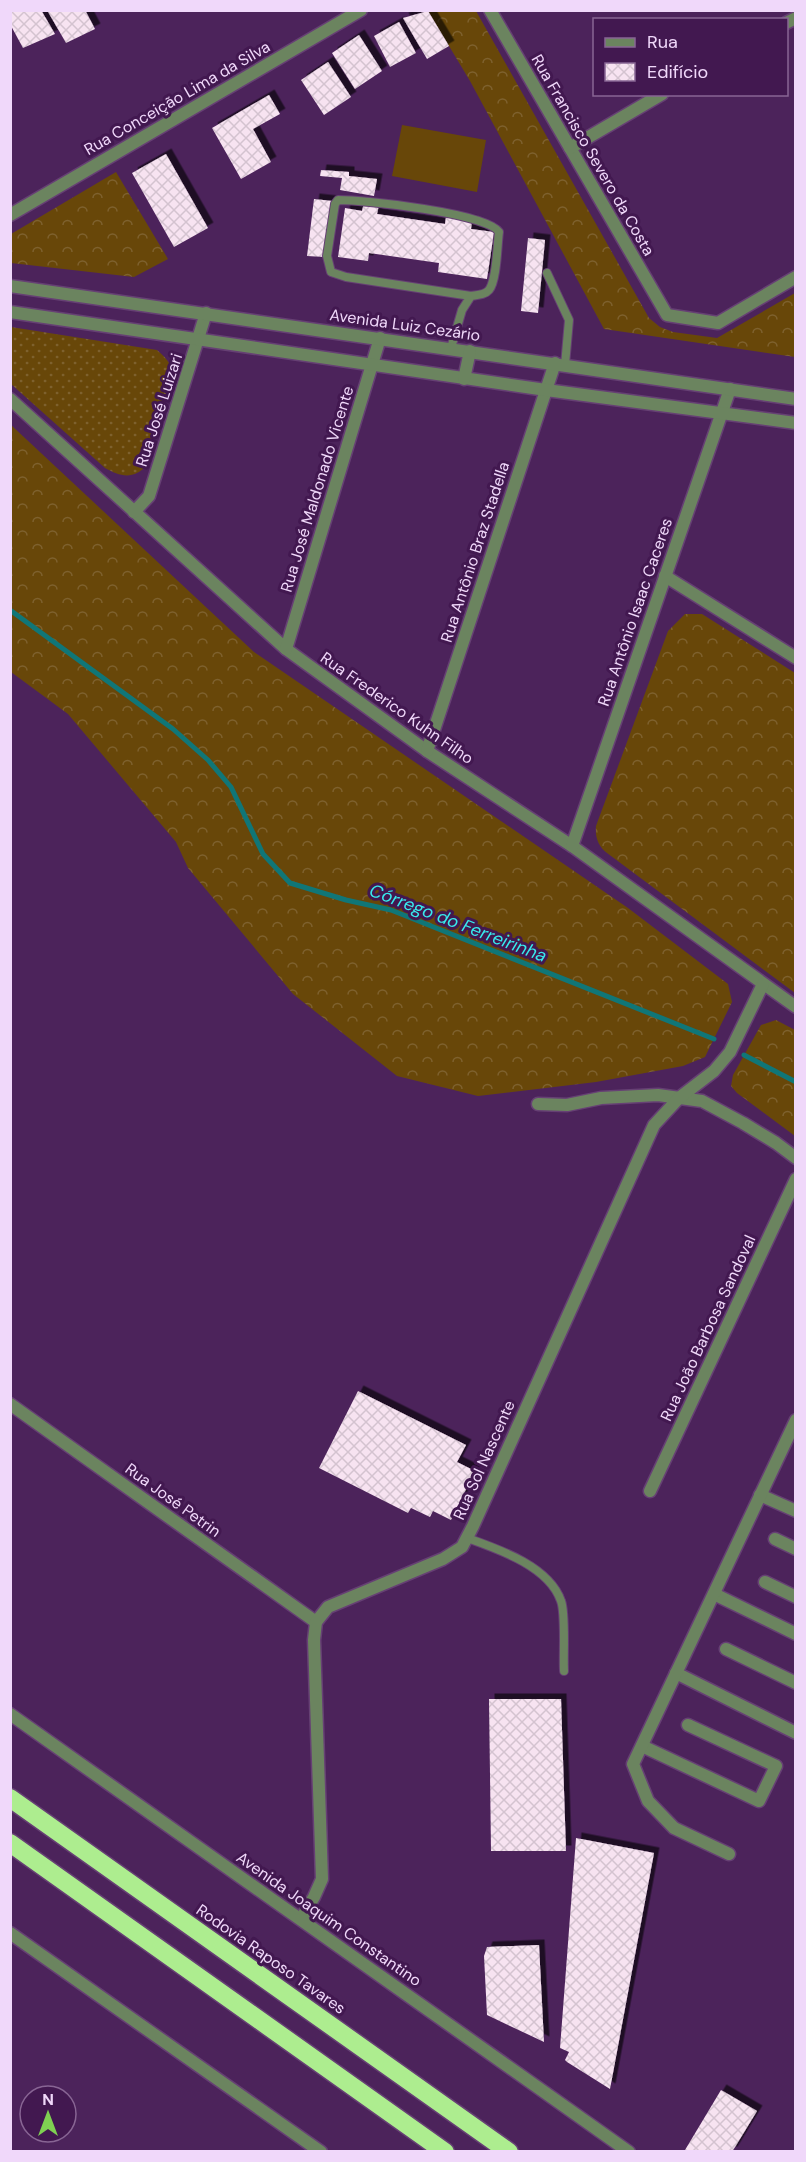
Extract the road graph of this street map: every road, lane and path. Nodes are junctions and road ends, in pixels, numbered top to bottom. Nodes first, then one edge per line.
1 (361, 10) edge
2 (490, 10) edge
3 (659, 96) edge
4 (570, 148) junction
5 (10, 215) edge
6 (548, 273) dead end
7 (795, 277) edge
8 (10, 286) edge
9 (471, 296) junction
10 (10, 312) edge
11 (207, 313) junction
12 (380, 338) junction
13 (198, 339) junction
14 (451, 348) junction
15 (470, 351) junction
16 (560, 364) junction
17 (372, 365) junction
18 (464, 379) junction
19 (730, 389) junction
20 (546, 390) junction
21 (10, 399) edge
22 (795, 399) edge
23 (722, 413) junction
24 (795, 423) edge
25 (134, 512) junction
26 (665, 576) junction
27 (286, 649) junction
28 (795, 658) edge
29 (427, 751) junction
30 (572, 846) junction
31 (763, 984) junction
32 (795, 1007) edge
33 (679, 1098) junction
34 (538, 1104) dead end
35 (795, 1158) edge
36 (795, 1179) edge
37 (10, 1404) edge
38 (795, 1420) edge
39 (650, 1491) dead end
40 (760, 1495) junction
41 (795, 1511) edge
42 (467, 1538) junction
43 (775, 1539) dead end
44 (795, 1549) edge
45 (765, 1582) dead end
46 (714, 1594) junction
47 (795, 1597) edge
48 (316, 1622) junction
49 (795, 1634) edge
50 (726, 1649) dead end
51 (564, 1671) dead end
52 (676, 1673) junction
53 (795, 1683) edge
54 (10, 1714) edge
55 (688, 1725) dead end
56 (795, 1733) edge
57 (642, 1746) junction
58 (10, 1798) edge
59 (10, 1843) edge
60 (729, 1854) dead end
61 (301, 1919) junction
62 (10, 1933) edge
63 (321, 2151) edge
64 (445, 2151) edge
65 (509, 2151) edge
66 (629, 2151) edge

1 - 5 street, Rua Conceição Lima da Silva
2 - 4 street, Rua Francisco Severo da Costa
3 - 4 street
4 - 7 street, Rua Francisco Severo da Costa
6 - 16 lane
8 - 11 street, Avenida Luiz Cezário
9 - 9 lane
9 - 14 lane
10 - 13 street
11 - 12 street, Avenida Luiz Cezário
11 - 13 street, Rua José Luizari
12 - 14 street, Avenida Luiz Cezário
12 - 17 street, Rua José Maldonado Vicente
13 - 17 street
13 - 25 street, Rua José Luizari
14 - 15 street, Avenida Luiz Cezário
15 - 16 street, Avenida Luiz Cezário
15 - 18 street
16 - 19 street, Avenida Luiz Cezário
16 - 20 street, Rua Antônio Braz Stadella
17 - 18 street
17 - 27 street, Rua José Maldonado Vicente
18 - 20 street
19 - 22 street, Avenida Luiz Cezário
19 - 23 street, Rua Antônio Isaac Caceres
20 - 23 street
20 - 29 street, Rua Antônio Braz Stadella
21 - 25 street, Rua Frederico Kuhn Filho
23 - 24 street
23 - 26 street, Rua Antônio Isaac Caceres
25 - 27 street, Rua Frederico Kuhn Filho
26 - 28 street
26 - 30 street, Rua Antônio Isaac Caceres
27 - 29 street, Rua Frederico Kuhn Filho
29 - 30 street, Rua Frederico Kuhn Filho
30 - 31 street, Rua Frederico Kuhn Filho
31 - 32 street, Rua Frederico Kuhn Filho
31 - 33 street, Rua Sol Nascente
33 - 34 street
33 - 35 street
33 - 42 street, Rua Sol Nascente
36 - 39 street, Rua João Barbosa Sandoval
37 - 48 street, Rua José Petrin
38 - 40 street
40 - 41 street
40 - 46 street
42 - 48 street, Rua Sol Nascente
42 - 51 lane
43 - 44 street
45 - 47 street
46 - 49 street
46 - 52 street
48 - 61 street
50 - 53 street
52 - 56 street
52 - 57 street
54 - 61 street, Avenida Joaquim Constantino
55 - 57 street
57 - 60 street
58 - 65 highway, Rodovia Raposo Tavares
59 - 64 highway
61 - 66 street, Avenida Joaquim Constantino
62 - 63 street

